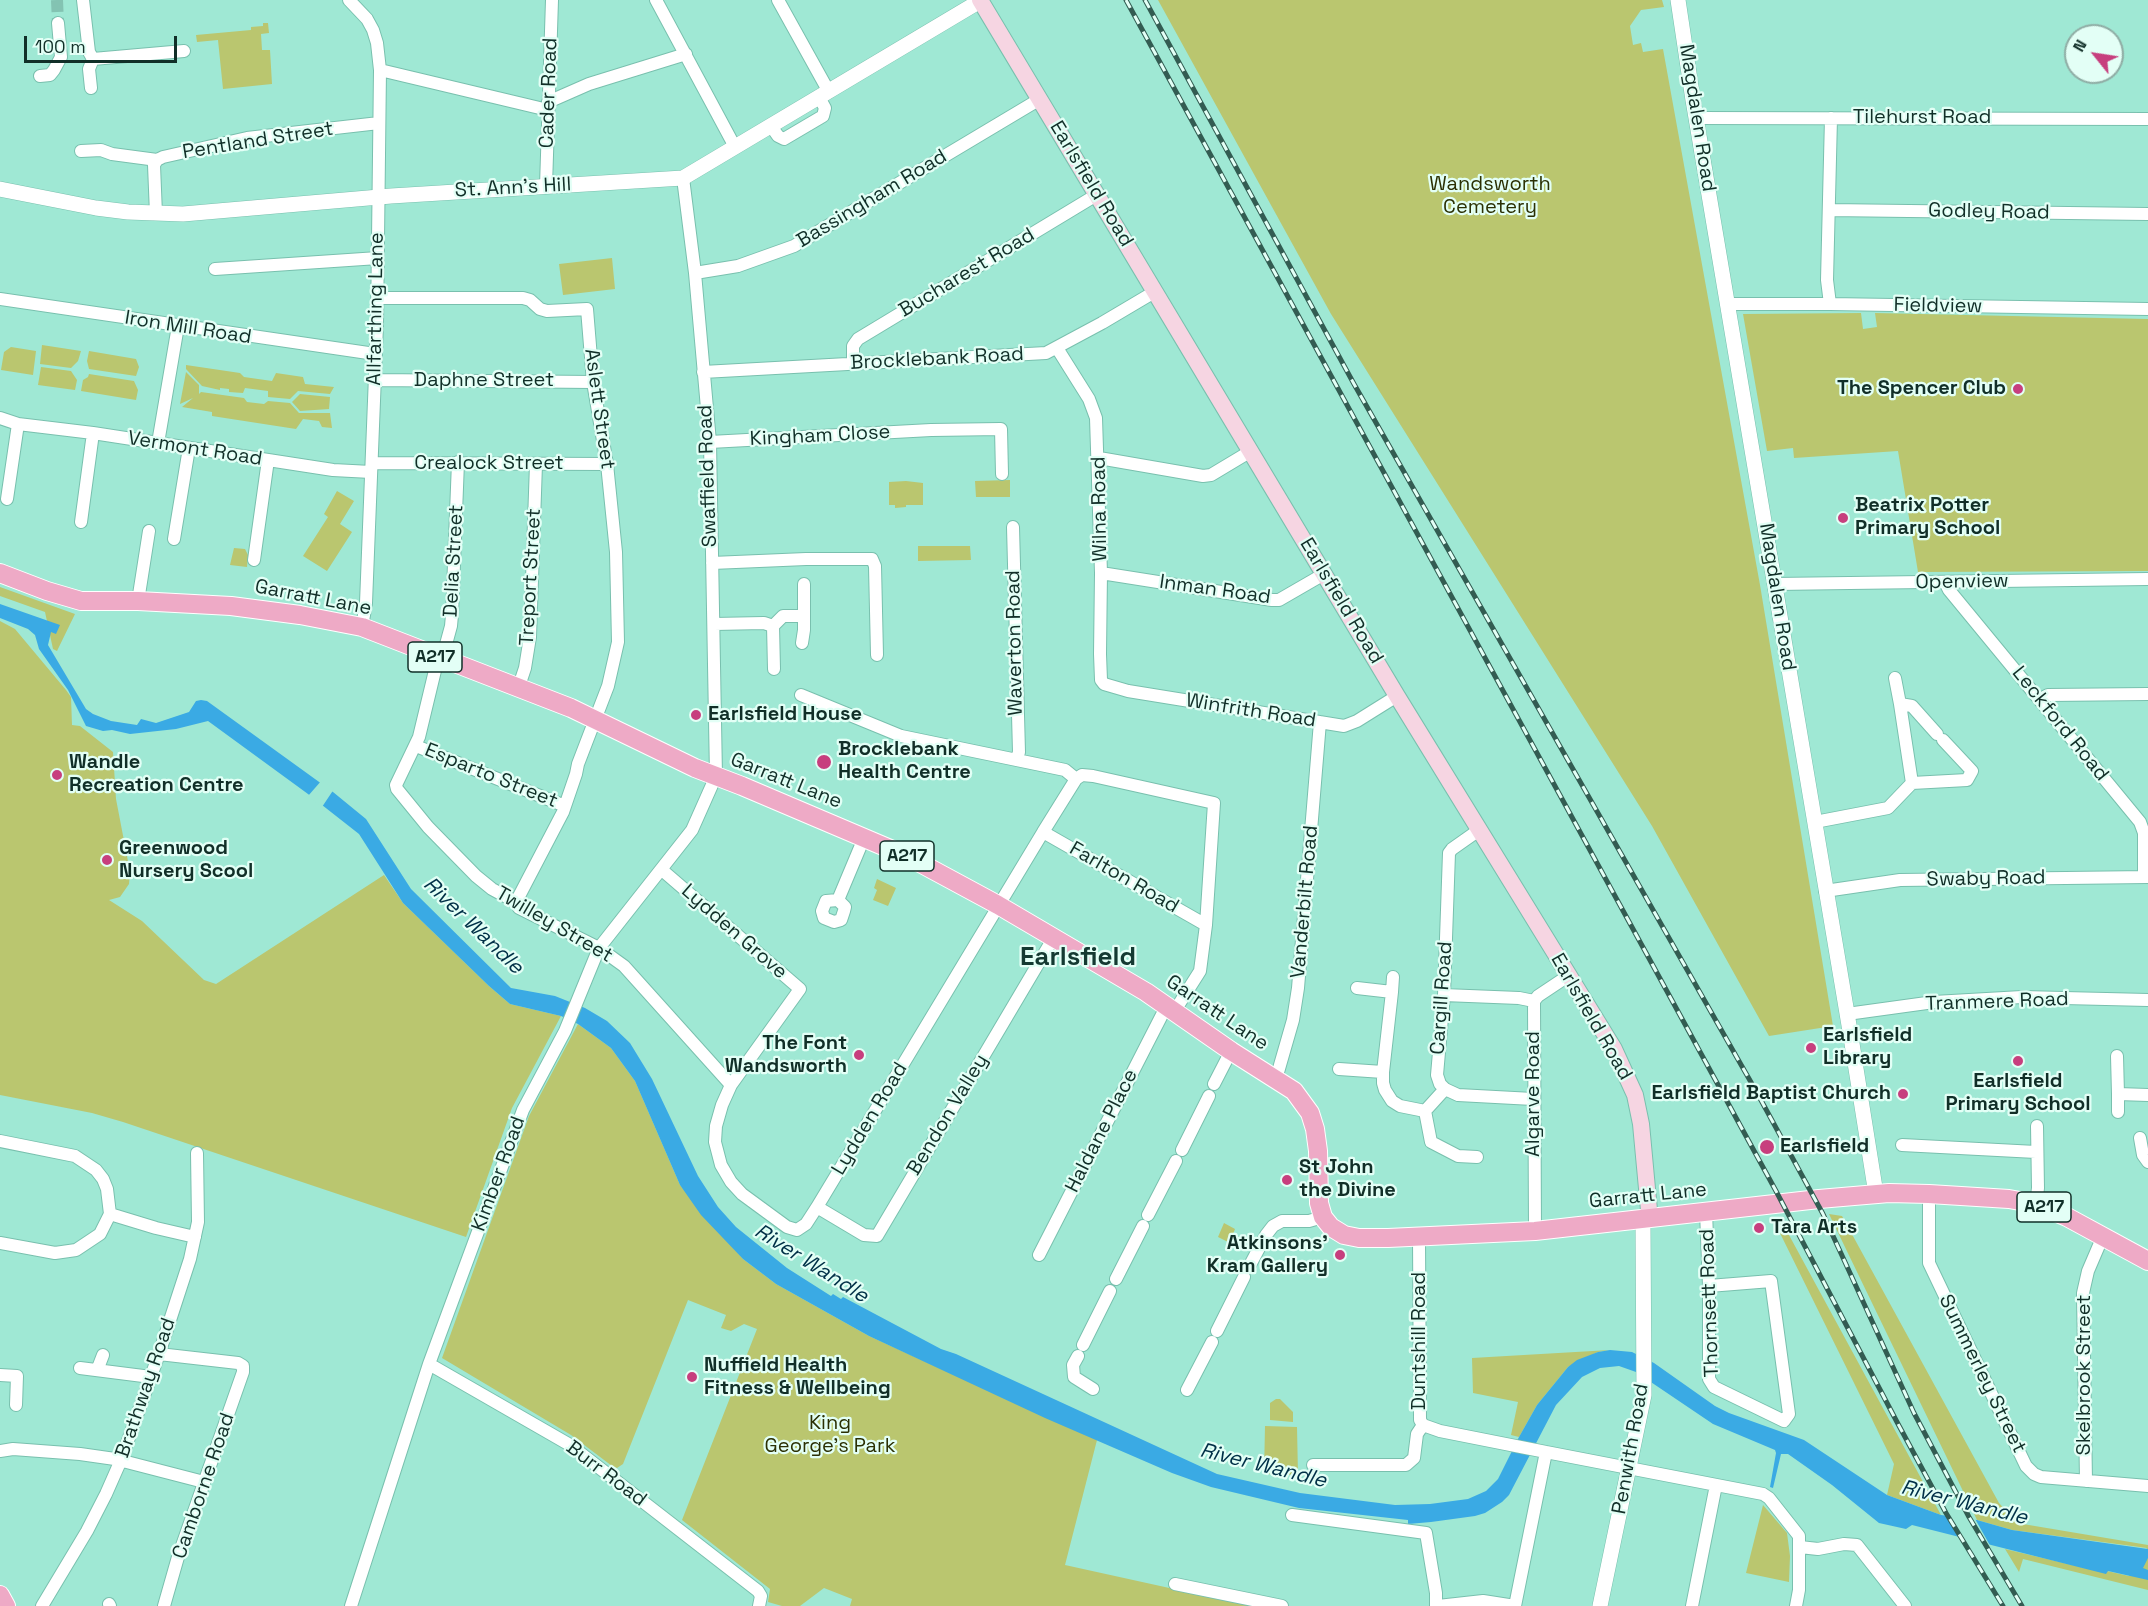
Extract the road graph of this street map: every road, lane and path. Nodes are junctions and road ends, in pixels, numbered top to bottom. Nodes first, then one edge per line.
1 (83, 0) edge
2 (349, 0) edge
3 (552, 0) edge
4 (656, 0) edge
5 (778, 0) edge
6 (980, 0) edge
7 (1678, 0) edge
8 (58, 23) tunnel mouth
9 (184, 51) dead end
10 (686, 54) junction
11 (93, 59) junction
12 (380, 70) junction
13 (40, 76) dead end
14 (91, 88) dead end
15 (824, 94) junction
16 (1040, 99) junction
17 (548, 106) junction
18 (1696, 118) junction
19 (1831, 118) junction
20 (2148, 119) edge
21 (379, 123) junction
22 (735, 147) junction
23 (81, 151) dead end
24 (157, 160) junction
25 (683, 178) junction
26 (546, 186) junction
27 (0, 189) edge
28 (1098, 194) junction
29 (379, 198) junction
30 (1829, 210) junction
31 (156, 214) junction
32 (2148, 214) edge
33 (378, 258) junction
34 (215, 269) dead end
35 (694, 273) junction
36 (1156, 291) junction
37 (378, 298) junction
38 (0, 299) edge
39 (1830, 304) junction
40 (1728, 306) junction
41 (2148, 309) edge
42 (178, 326) junction
43 (1057, 348) junction
44 (375, 354) junction
45 (853, 363) junction
46 (703, 372) junction
47 (375, 380) junction
48 (592, 382) junction
49 (0, 418) edge
50 (18, 424) junction
51 (93, 433) junction
52 (710, 442) junction
53 (158, 443) junction
54 (189, 448) junction
55 (1251, 451) junction
56 (1099, 458) junction
57 (268, 460) junction
58 (458, 462) junction
59 (536, 464) junction
60 (607, 464) junction
61 (371, 468) junction
62 (1002, 474) dead end
63 (7, 499) dead end
64 (81, 522) dead end
65 (1013, 527) dead end
66 (149, 531) dead end
67 (174, 539) dead end
68 (254, 560) dead end
69 (712, 563) junction
70 (0, 573) edge
71 (1101, 573) junction
72 (1324, 574) junction
73 (2148, 579) edge
74 (1945, 582) junction
75 (804, 584) dead end
76 (1775, 584) junction
77 (138, 601) junction
78 (804, 616) junction
79 (714, 624) junction
80 (773, 626) junction
81 (362, 627) junction
82 (802, 643) dead end
83 (877, 656) dead end
84 (440, 658) junction
85 (774, 669) dead end
86 (1895, 678) dead end
87 (1101, 680) joint
88 (518, 688) junction
89 (2148, 694) edge
90 (801, 695) dead end
91 (1397, 696) junction
92 (2040, 699) junction
93 (1900, 704) junction
94 (596, 719) junction
95 (1320, 723) junction
96 (416, 746) junction
97 (1017, 759) junction
98 (716, 776) junction
99 (1076, 779) junction
100 (1912, 783) junction
101 (565, 806) junction
102 (2144, 820) edge
103 (1815, 822) junction
104 (1479, 830) junction
105 (1043, 832) junction
106 (864, 838) junction
107 (662, 870) junction
108 (2146, 877) edge
109 (1825, 891) junction
110 (838, 900) dead end
111 (516, 902) junction
112 (998, 905) junction
113 (1206, 925) junction
114 (1054, 937) junction
115 (598, 948) junction
116 (1568, 976) junction
117 (1393, 977) dead end
118 (1357, 988) dead end
119 (1392, 992) junction
120 (1444, 995) junction
121 (2148, 1000) edge
122 (1534, 1001) junction
123 (1170, 1010) junction
124 (1847, 1014) junction
125 (1231, 1051) junction
126 (2117, 1056) dead end
127 (1339, 1069) dead end
128 (1383, 1072) junction
129 (1276, 1079) junction
130 (731, 1085) junction
131 (1445, 1089) junction
132 (2118, 1094) junction
133 (2148, 1095) edge
134 (1533, 1099) junction
135 (1425, 1111) junction
136 (2118, 1112) dead end
137 (2037, 1126) dead end
138 (2140, 1138) dead end
139 (0, 1141) edge
140 (1902, 1144) dead end
141 (2036, 1152) junction
142 (197, 1153) dead end
143 (717, 1153) joint
144 (1477, 1157) dead end
145 (2148, 1162) edge
146 (1876, 1194) junction
147 (1929, 1194) junction
148 (2036, 1204) junction
149 (817, 1207) junction
150 (1706, 1212) junction
151 (110, 1214) junction
152 (1323, 1217) junction
153 (1645, 1219) junction
154 (1535, 1231) junction
155 (195, 1236) junction
156 (2103, 1236) junction
157 (1419, 1237) junction
158 (0, 1243) edge
159 (1039, 1255) dead end
160 (2148, 1261) edge
161 (1116, 1279) dead end
162 (1709, 1286) junction
163 (1110, 1291) dead end
164 (159, 1354) junction
165 (103, 1355) dead end
166 (429, 1364) junction
167 (80, 1368) dead end
168 (98, 1368) junction
169 (0, 1375) edge
170 (151, 1377) junction
171 (1093, 1389) dead end
172 (1187, 1390) dead end
173 (16, 1405) dead end
174 (1423, 1425) junction
175 (0, 1451) edge
176 (1542, 1451) junction
177 (121, 1460) junction
178 (1313, 1466) dead end
179 (1629, 1469) junction
180 (2086, 1481) junction
181 (204, 1482) junction
182 (1716, 1485) junction
183 (2148, 1486) edge
184 (1292, 1515) dead end
185 (1800, 1547) junction
186 (1175, 1584) dead end
187 (0, 1595) edge
188 (6, 1606) edge
189 (42, 1606) edge
190 (164, 1606) edge
191 (351, 1606) edge
192 (759, 1606) edge
193 (1282, 1606) edge
194 (1437, 1606) edge
195 (1515, 1606) edge
196 (1600, 1606) edge
197 (1692, 1606) edge
198 (1796, 1606) edge
199 (1905, 1606) edge

1 - 11 street
2 - 12 street, Allfarthing Lane
3 - 17 street, Cader Road
4 - 10 street
5 - 15 street
6 - 15 street, St. Ann's Hill
6 - 16 main road, Earlsfield Road
7 - 18 street, Magdalen Road
8 - 13 street
9 - 11 street
10 - 17 street
10 - 22 street
11 - 14 street
12 - 17 street
12 - 21 street, Allfarthing Lane
15 - 22 street, St. Ann's Hill
16 - 28 main road, Earlsfield Road
16 - 35 street, Bassingham Road
17 - 26 street, Cader Road
18 - 19 street, Tilehurst Road
18 - 40 street, Magdalen Road
19 - 20 street, Tilehurst Road
19 - 30 street
21 - 24 street, Pentland Street
21 - 29 street, Allfarthing Lane
22 - 25 street, St. Ann's Hill
23 - 24 street
24 - 31 street, Pentland Street
25 - 26 street, St. Ann's Hill
25 - 35 street, Swaffield Road
26 - 29 street, St. Ann's Hill
27 - 31 street, St. Ann's Hill
28 - 36 main road, Earlsfield Road
28 - 45 street, Bucharest Road
29 - 31 street, St. Ann's Hill
29 - 33 street, Allfarthing Lane
30 - 32 street, Godley Road
30 - 39 street
33 - 34 street
33 - 37 street, Allfarthing Lane
35 - 46 street, Swaffield Road
36 - 43 street, Brocklebank Road
36 - 55 main road, Earlsfield Road
37 - 44 street, Allfarthing Lane
37 - 48 street, Aslett Street
38 - 42 street, Iron Mill Road
39 - 40 street, Fieldview
39 - 41 street, Fieldview
40 - 76 street, Magdalen Road
42 - 44 street, Iron Mill Road
42 - 53 street
43 - 45 street, Brocklebank Road
43 - 56 street, Wilna Road
44 - 47 street, Allfarthing Lane
45 - 46 street, Brocklebank Road
46 - 52 street, Swaffield Road
47 - 48 street, Daphne Street
47 - 61 street, Allfarthing Lane
48 - 60 street, Aslett Street
49 - 50 street, Vermont Road
50 - 51 street, Vermont Road
50 - 63 street
51 - 53 street, Vermont Road
51 - 64 street
52 - 62 street, Kingham Close
52 - 69 street, Swaffield Road
53 - 54 street, Vermont Road
54 - 57 street, Vermont Road
54 - 67 street
55 - 56 street
55 - 72 main road, Earlsfield Road
56 - 71 street, Wilna Road
57 - 61 street, Vermont Road
57 - 68 street
58 - 59 street, Crealock Street
58 - 61 street, Crealock Street
58 - 84 street, Delia Street
59 - 60 street, Crealock Street
59 - 88 street, Treport Street
60 - 94 street, Aslett Street
61 - 81 street, Allfarthing Lane
65 - 97 street, Waverton Road
66 - 77 street
69 - 79 street, Swaffield Road
69 - 83 street
70 - 77 main road, Garratt Lane / A217
71 - 72 street, Inman Road
71 - 87 street, Wilna Road
72 - 91 main road, Earlsfield Road
73 - 74 street, Openview
74 - 76 street, Openview
74 - 92 street, Leckford Road
75 - 78 street
76 - 103 street, Magdalen Road
77 - 81 main road, Garratt Lane / A217
78 - 80 street
78 - 82 street
79 - 80 street
79 - 98 street, Swaffield Road
80 - 85 street
81 - 84 main road, Garratt Lane / A217
84 - 88 main road, Garratt Lane / A217
84 - 96 street, Twilley Street
86 - 93 street
87 - 95 street, Winfrith Road
88 - 94 main road, Garratt Lane / A217
89 - 92 street
90 - 97 street
91 - 95 street, Winfrith Road
91 - 104 main road, Earlsfield Road
92 - 102 street, Leckford Road
93 - 100 street
93 - 100 street
94 - 98 main road, Garratt Lane / A217
94 - 101 street, Aslett Street
95 - 129 street, Vanderbilt Road
96 - 101 street, Esparto Street
96 - 111 street, Twilley Street
97 - 99 street
98 - 106 main road, Garratt Lane / A217
98 - 107 street, Kimber Road
99 - 105 street
99 - 113 street, Haldane Place
100 - 103 street
101 - 111 street, Aslett Street
102 - 108 street, Leckford Road
103 - 109 street, Magdalen Road
104 - 116 main road, Earlsfield Road
104 - 120 street, Cargill Road
105 - 112 street
105 - 113 street, Farlton Road
106 - 110 street
106 - 112 main road, Garratt Lane / A217
107 - 115 street, Kimber Road
107 - 130 street, Lydden Grove
108 - 109 street, Swaby Road
109 - 124 street, Magdalen Road
111 - 115 street, Twilley Street
112 - 114 main road, Garratt Lane / A217
112 - 149 street, Lydden Road
113 - 123 street, Haldane Place
114 - 123 main road, Garratt Lane / A217
114 - 149 street, Bendon Valley
115 - 130 street, Twilley Street
115 - 166 street, Kimber Road
116 - 122 street
116 - 153 main road, Earlsfield Road
117 - 119 street
118 - 119 street
119 - 128 street
120 - 122 street
120 - 131 street, Cargill Road
121 - 124 street, Tranmere Road
122 - 134 street, Algarve Road
123 - 125 main road, Garratt Lane / A217
123 - 159 street, Haldane Place
124 - 146 street, Magdalen Road
125 - 129 main road, Garratt Lane / A217
125 - 161 street
126 - 132 street
127 - 128 street
128 - 135 street
129 - 152 main road, Garratt Lane / A217
130 - 143 street, Lydden Grove
131 - 134 street
131 - 135 street
132 - 133 street
132 - 136 street
134 - 154 street, Algarve Road
135 - 144 street
137 - 141 street
138 - 145 street
139 - 151 street
140 - 141 street
141 - 148 street
142 - 155 street, Brathway Road
143 - 149 street, Lydden Road
146 - 147 main road, Garratt Lane / A217
146 - 150 main road, Garratt Lane / A217
147 - 148 main road, Garratt Lane / A217
147 - 180 street, Summerley Street
148 - 156 main road, Garratt Lane / A217
150 - 153 main road, Garratt Lane / A217
150 - 162 street, Thornsett Road
151 - 155 street
151 - 158 street
152 - 157 main road, Garratt Lane / A217
152 - 172 street
153 - 154 main road, Garratt Lane / A217
153 - 179 street, Penwith Road
154 - 157 main road, Garratt Lane / A217
155 - 164 street, Brathway Road
156 - 160 main road, Garratt Lane / A217
156 - 180 street, Skelbrook Street
157 - 174 street, Duntshill Road
162 - 162 street, Thornsett Road
163 - 171 street
164 - 170 street, Brathway Road
164 - 181 street, Camborne Road
165 - 168 street
166 - 191 street, Kimber Road
166 - 192 street, Burr Road
167 - 168 street
168 - 170 street
169 - 173 street
170 - 177 street, Brathway Road
174 - 176 street, Duntshill Road
174 - 178 street
175 - 177 street
176 - 179 street, Duntshill Road
176 - 195 street
177 - 181 street
177 - 189 street, Brathway Road
179 - 182 street, Duntshill Road
179 - 196 street, Penwith Road
180 - 183 street, Summerley Street
181 - 190 street, Camborne Road
182 - 185 street, Duntshill Road
182 - 197 street
184 - 194 street
185 - 198 street
185 - 199 street
186 - 193 street
187 - 188 main road
194 - 195 street

